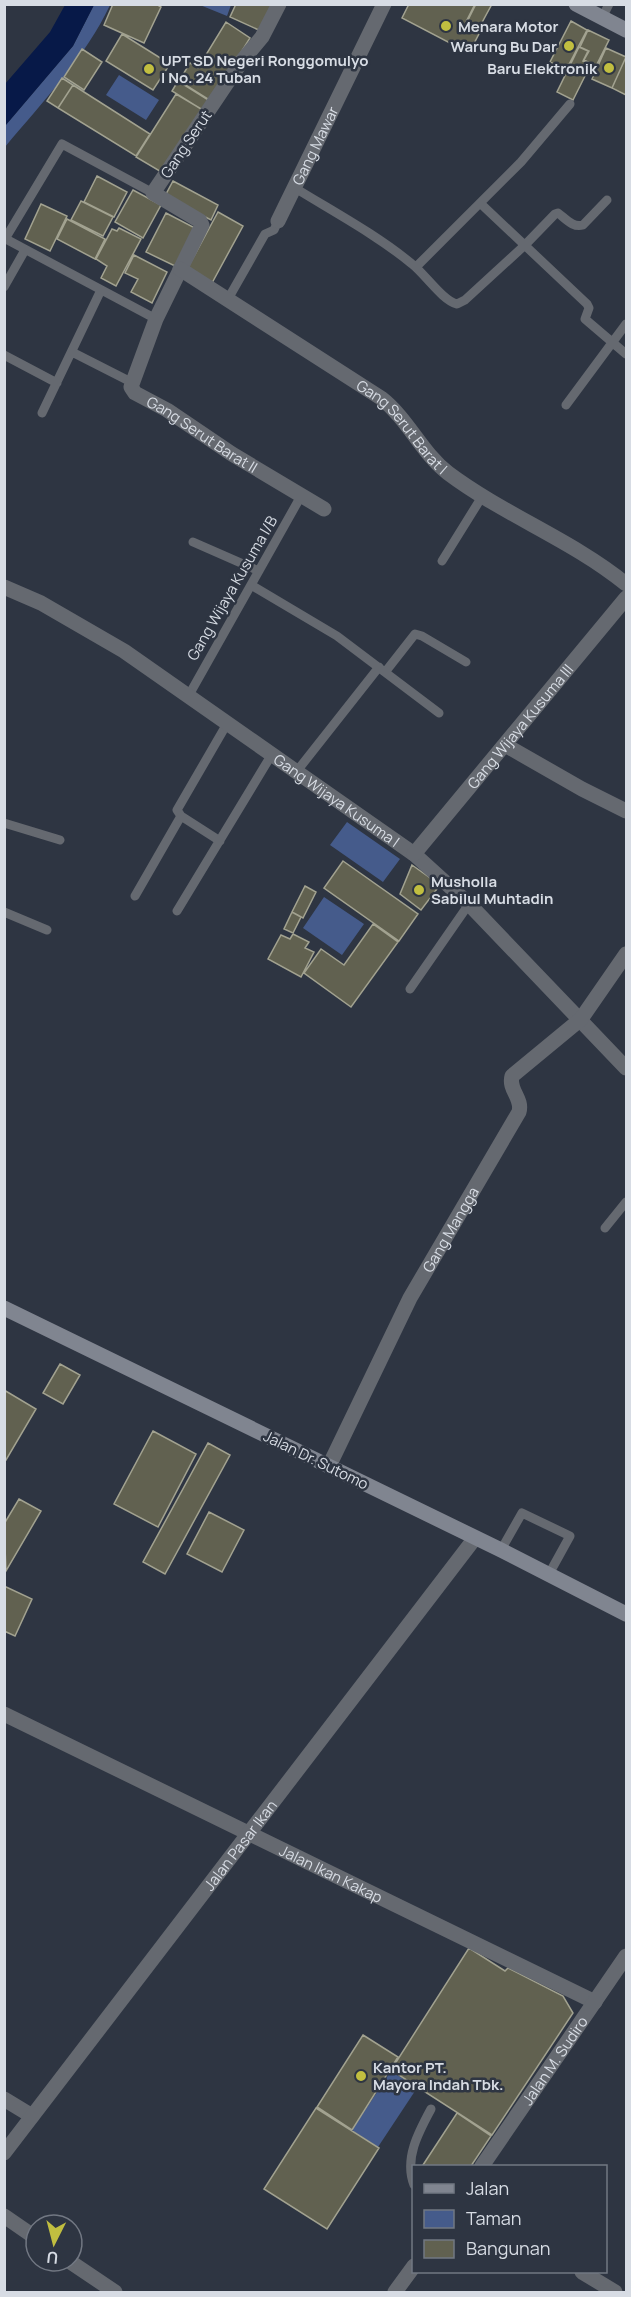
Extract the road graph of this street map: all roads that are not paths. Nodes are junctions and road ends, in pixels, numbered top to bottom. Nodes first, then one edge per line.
1 (279, 4) edge
2 (384, 4) edge
3 (576, 4) edge
4 (606, 11) edge
5 (627, 30) edge
6 (570, 104) dead end
7 (295, 188) junction
8 (153, 193) junction
9 (607, 200) dead end
10 (480, 203) junction
11 (278, 221) joint
12 (5, 238) edge
13 (525, 245) junction
14 (26, 250) junction
15 (416, 267) junction
16 (180, 269) junction
17 (4, 287) edge
18 (101, 290) junction
19 (228, 299) junction
20 (156, 319) junction
21 (627, 324) edge
22 (612, 343) junction
23 (72, 352) junction
24 (627, 354) edge
25 (4, 355) edge
26 (131, 382) junction
27 (57, 383) junction
28 (566, 405) dead end
29 (42, 413) dead end
30 (483, 495) junction
31 (301, 496) junction
32 (324, 509) dead end
33 (193, 542) dead end
34 (442, 561) dead end
35 (259, 571) junction
36 (627, 584) edge
37 (250, 585) junction
38 (4, 587) edge
39 (627, 598) edge
40 (466, 662) dead end
41 (383, 669) junction
42 (189, 694) junction
43 (439, 712) dead end
44 (228, 722) junction
45 (505, 745) junction
46 (272, 754) junction
47 (297, 771) junction
48 (627, 811) edge
49 (181, 816) junction
50 (4, 823) edge
51 (60, 840) dead end
52 (220, 840) junction
53 (414, 854) junction
54 (135, 896) dead end
55 (469, 904) junction
56 (177, 911) dead end
57 (4, 912) edge
58 (47, 930) dead end
59 (627, 954) edge
60 (410, 989) dead end
61 (580, 1019) junction
62 (627, 1068) edge
63 (627, 1202) edge
64 (605, 1228) dead end
65 (6, 1312) edge
66 (329, 1466) junction
67 (475, 1538) junction
68 (501, 1550) junction
69 (549, 1574) junction
70 (627, 1614) edge
71 (4, 1714) edge
72 (250, 1834) junction
73 (625, 1963) edge
74 (595, 2002) junction
75 (4, 2099) edge
76 (430, 2109) dead end
77 (32, 2116) junction
78 (4, 2153) edge
79 (483, 2165) edge
80 (412, 2178) edge
81 (4, 2216) edge
82 (24, 2230) edge
83 (412, 2269) edge
84 (84, 2271) edge
85 (585, 2273) edge
86 (115, 2292) edge
87 (396, 2292) edge
88 (615, 2292) edge

1 - 8 street, Gang Serut
2 - 7 street, Gang Mawar
3 - 4 main road
4 - 5 main road
6 - 10 lane
7 - 11 street, Gang Mawar
7 - 15 lane
8 - 12 lane
8 - 16 street, Gang Serut
9 - 13 lane
10 - 13 lane
10 - 15 lane
11 - 19 lane
12 - 14 lane
13 - 15 lane
13 - 22 lane
14 - 17 lane
14 - 18 lane
16 - 19 street, Gang Serut Barat I
16 - 20 street
18 - 20 lane
18 - 23 lane
19 - 30 street, Gang Serut Barat I
20 - 26 street
21 - 22 lane
22 - 24 lane
22 - 28 lane
23 - 26 lane
23 - 27 lane
25 - 27 lane
26 - 31 street, Gang Serut Barat II
27 - 29 lane
30 - 34 lane
30 - 36 street, Gang Serut Barat I
31 - 32 street, Gang Serut Barat II
31 - 35 lane, Gang Wijaya Kusuma I/B
33 - 35 lane
35 - 37 lane, Gang Wijaya Kusuma I/B
37 - 41 lane
37 - 42 lane, Gang Wijaya Kusuma I/B
38 - 42 street, Gang Wijaya Kusuma I
39 - 45 street, Gang Wijaya Kusuma III
40 - 41 lane
41 - 43 lane
41 - 47 lane
42 - 44 street, Gang Wijaya Kusuma I
44 - 46 street, Gang Wijaya Kusuma I
44 - 49 lane
45 - 48 street
45 - 53 street, Gang Wijaya Kusuma III
46 - 47 street, Gang Wijaya Kusuma I
46 - 52 lane
47 - 53 street, Gang Wijaya Kusuma I
49 - 52 lane
49 - 54 lane
50 - 51 lane
52 - 56 lane
53 - 55 street, Gang Wijaya Kusuma I
55 - 60 lane
55 - 61 street, Gang Wijaya Kusuma I
57 - 58 lane
59 - 61 street
61 - 62 street, Gang Wijaya Kusuma I
61 - 66 street, Gang Mangga
63 - 64 lane
65 - 66 main road, Jalan Dr. Sutomo
66 - 67 main road, Jalan Dr. Sutomo
67 - 68 main road, Jalan Dr. Sutomo
67 - 72 street, Jalan Pasar Ikan
68 - 69 main road, Jalan Dr. Sutomo
68 - 69 lane
69 - 70 main road, Jalan Dr. Sutomo
71 - 72 street, Jalan Ikan Kakap
72 - 74 street, Jalan Ikan Kakap
72 - 77 street, Jalan Pasar Ikan
73 - 74 street, Jalan M. Sudiro
74 - 79 street, Jalan M. Sudiro
75 - 77 street
76 - 80 lane
77 - 78 street, Jalan Pasar Ikan
81 - 82 street
83 - 87 street
84 - 86 street
85 - 88 street

